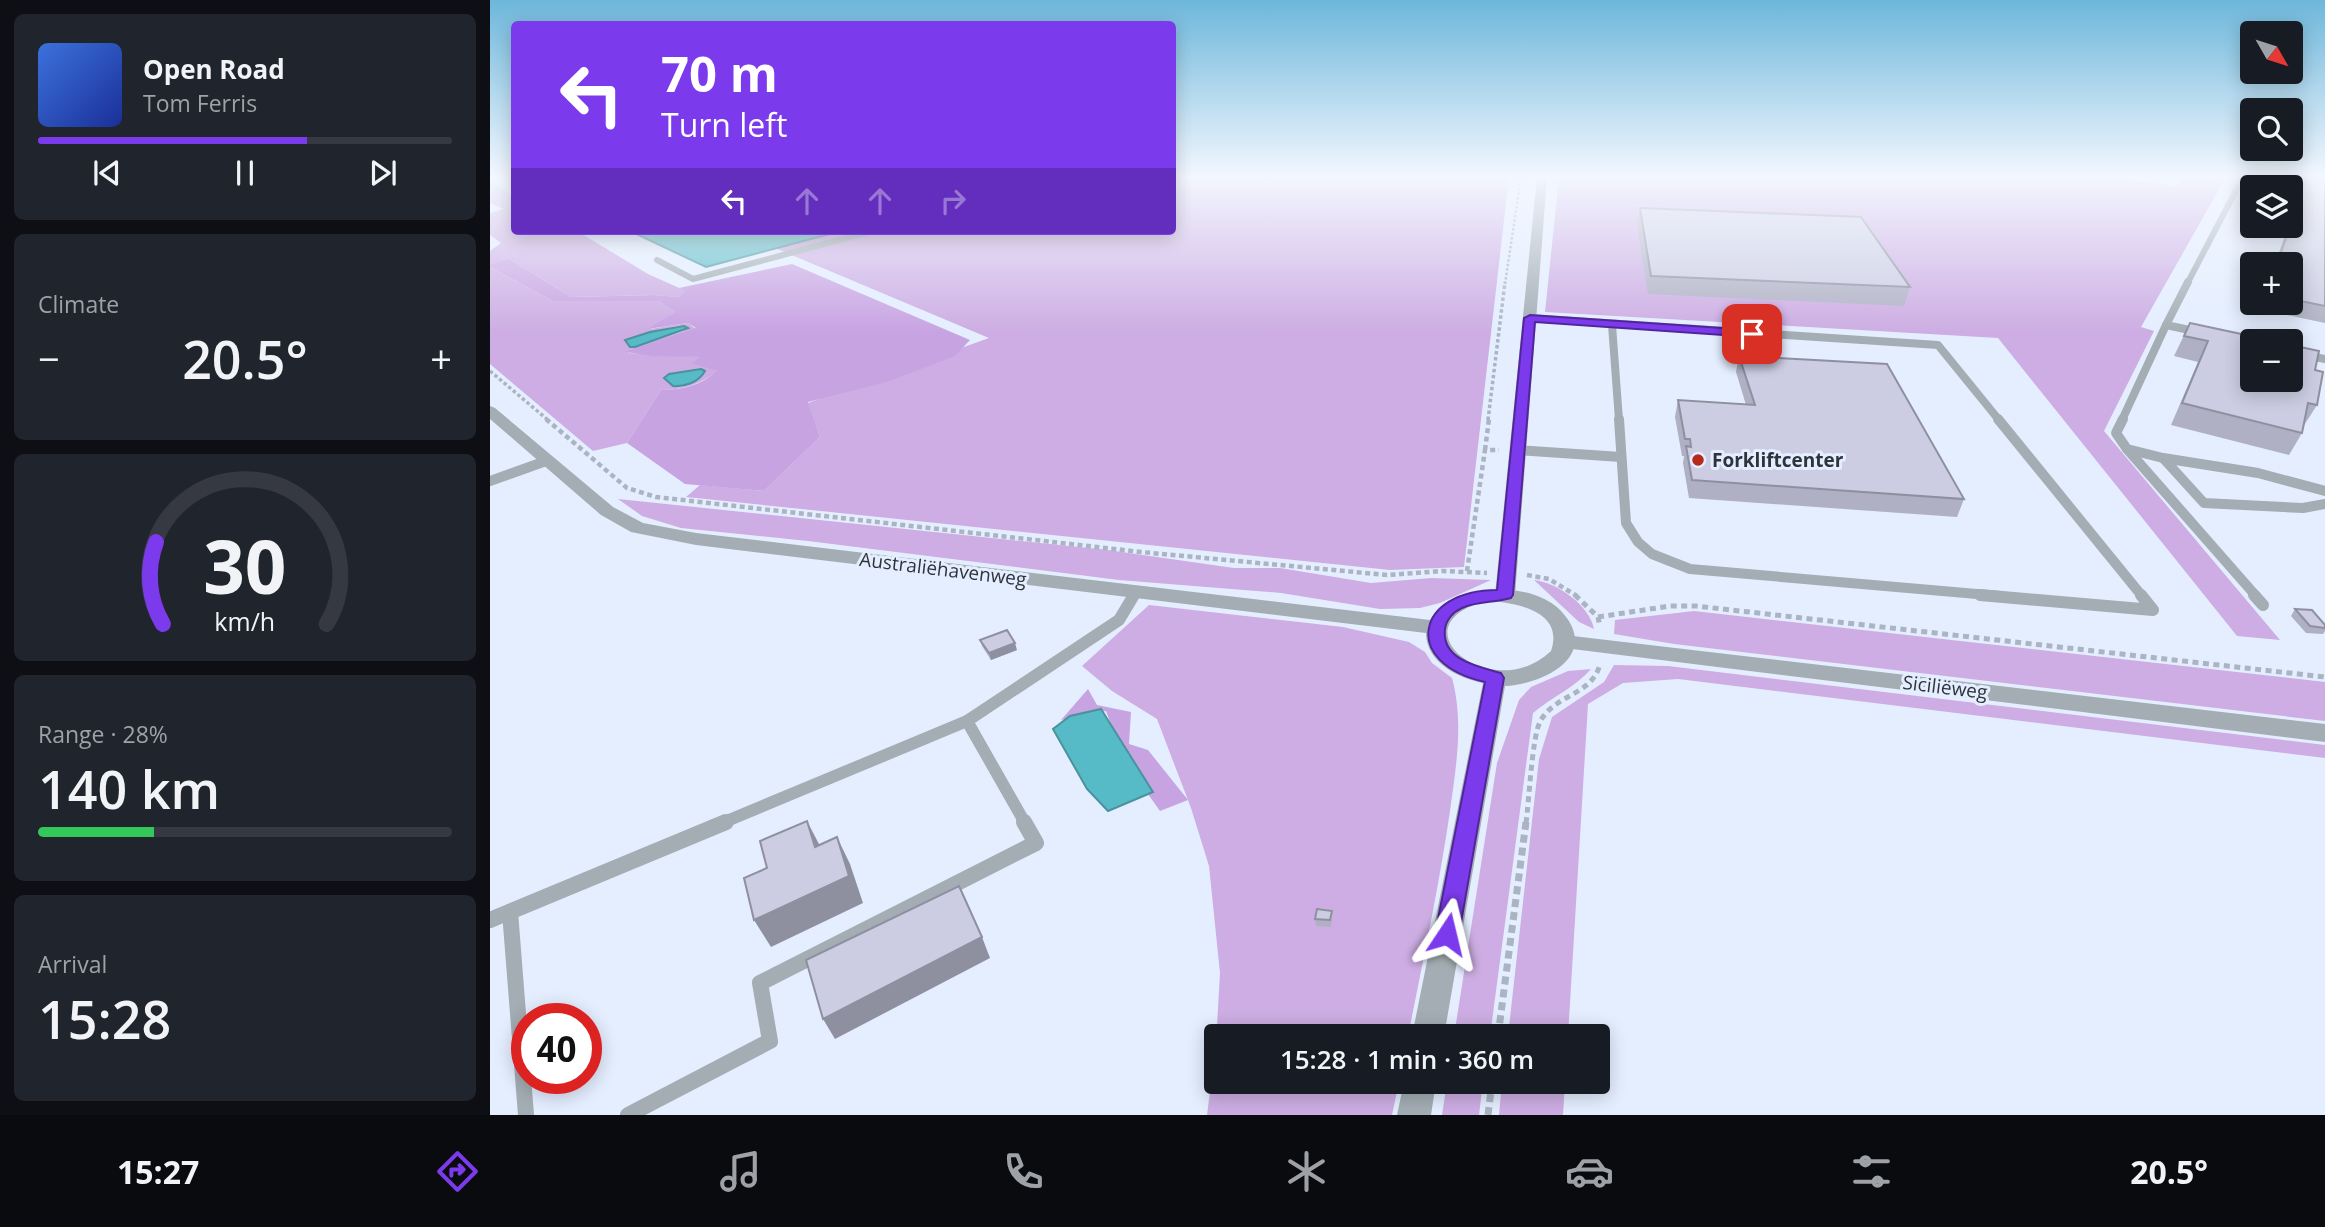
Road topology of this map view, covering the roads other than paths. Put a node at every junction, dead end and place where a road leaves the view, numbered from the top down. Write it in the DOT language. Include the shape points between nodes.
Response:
graph roads {
  1 [pos="1538,229"];
  2 [pos="2216,229"];
  3 [pos="858,235"];
  4 [pos="657,260"];
  5 [pos="1530,318"];
  6 [pos="1612,325"];
  7 [pos="2166,325"];
  8 [pos="2203,333"];
  9 [pos="2303,354"];
  10 [pos="2325,359"];
  11 [pos="490,411"];
  12 [pos="2127,449"];
  13 [pos="1518,450"];
  14 [pos="1621,457"];
  15 [pos="2163,458"];
  16 [pos="546,461"];
  17 [pos="490,481"];
  18 [pos="2325,491"];
  19 [pos="2325,504"];
  20 [pos="1136,592"];
  21 [pos="1505,595"];
  22 [pos="2263,605"];
  23 [pos="1436,627"];
  24 [pos="1564,642"];
  25 [pos="1495,678"];
  26 [pos="967,722"];
  27 [pos="2325,733"];
  28 [pos="510,912"];
  29 [pos="490,920"];
  30 [pos="1431,1024"];
  31 [pos="1418,1094"];
  32 [pos="526,1115"];
  33 [pos="628,1115"];
  34 [pos="1414,1115"];
  1 -- 5 [label="street"];
  2 -- 7 [label="lane"];
  3 -- 4 [label="lane" via="693,279"];
  5 -- 6 [label="lane"];
  5 -- 13 [label="street"];
  6 -- 14 [label="lane"];
  6 -- 14 [label="lane" via="1938,345 2152,610 1675,565 1650,555 1635,542 1626,523"];
  7 -- 8 [label="lane"];
  7 -- 12 [label="lane" via="2116,433"];
  9 -- 10 [label="lane"];
  11 -- 16 [label="street, Australiëhavenweg"];
  12 -- 15 [label="lane"];
  12 -- 22 [label="lane"];
  13 -- 14 [label="lane"];
  13 -- 21 [label="street"];
  15 -- 18 [label="lane" via="2258,473"];
  15 -- 19 [label="lane" via="2204,503 2303,508"];
  16 -- 17 [label="lane"];
  16 -- 20 [label="street, Australiëhavenweg" via="607,511 638,528 696,539"];
  20 -- 23 [label="street, Australiëhavenweg"];
  20 -- 26 [label="lane" via="1119,620"];
  21 -- 23 [label="street" via="1486,595 1453,606"];
  21 -- 24 [label="street" via="1533,602 1555,616"];
  23 -- 25 [label="street" via="1444,654 1456,665"];
  24 -- 25 [label="street" via="1550,665 1534,673"];
  24 -- 27 [label="street, Siciliëweg"];
  25 -- 30 [label="street"];
  26 -- 28 [label="lane"];
  26 -- 33 [label="lane" via="1037,843 761,983 770,1041"];
  28 -- 29 [label="lane"];
  28 -- 32 [label="lane"];
  31 -- 34 [label="street"];
}
